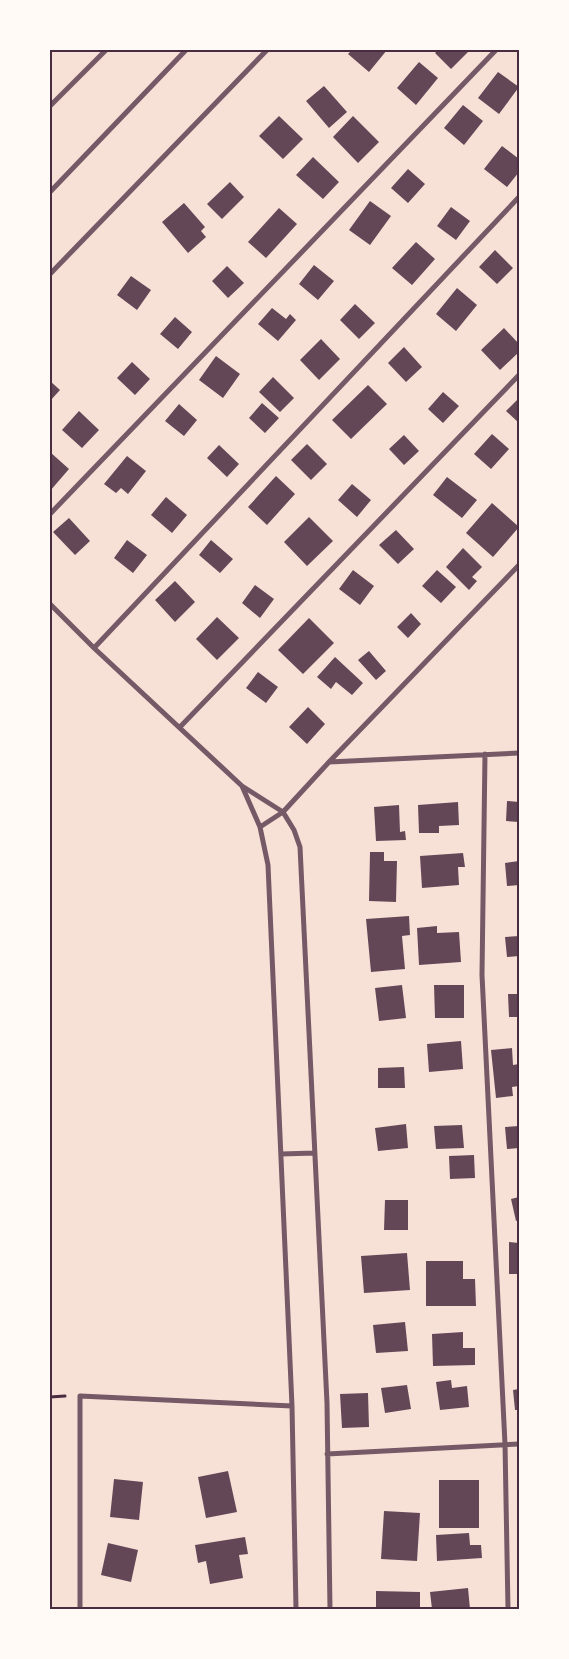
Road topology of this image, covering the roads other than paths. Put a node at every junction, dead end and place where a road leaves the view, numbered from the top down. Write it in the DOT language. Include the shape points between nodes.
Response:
graph roads {
  1 [pos="106,50"];
  2 [pos="186,50"];
  3 [pos="267,50"];
  4 [pos="496,50"];
  5 [pos="50,106"];
  6 [pos="50,192"];
  7 [pos="519,197"];
  8 [pos="50,274"];
  9 [pos="519,375"];
  10 [pos="50,514"];
  11 [pos="519,565"];
  12 [pos="50,604"];
  13 [pos="94,648"];
  14 [pos="180,727"];
  15 [pos="519,753"];
  16 [pos="485,754"];
  17 [pos="329,762"];
  18 [pos="242,786"];
  19 [pos="283,812"];
  20 [pos="260,827"];
  21 [pos="315,1153"];
  22 [pos="281,1154"];
  23 [pos="292,1406"];
  24 [pos="505,1444"];
  25 [pos="519,1444"];
  26 [pos="327,1454"];
  27 [pos="80,1609"];
  28 [pos="296,1609"];
  29 [pos="330,1609"];
  30 [pos="508,1609"];
  1 -- 5 [label="street"];
  2 -- 6 [label="street"];
  3 -- 8 [label="street"];
  4 -- 10 [label="street"];
  7 -- 13 [label="street"];
  9 -- 14 [label="street"];
  11 -- 17 [label="street"];
  12 -- 13 [label="street"];
  13 -- 14 [label="street"];
  14 -- 18 [label="street"];
  15 -- 16 [label="street"];
  16 -- 17 [label="street"];
  16 -- 24 [label="street" via="482,975"];
  17 -- 19 [label="street"];
  18 -- 19 [label="street"];
  18 -- 20 [label="street"];
  19 -- 20 [label="street"];
  19 -- 21 [label="street" via="300,846"];
  20 -- 22 [label="street" via="268,865"];
  21 -- 22 [label="street"];
  21 -- 26 [label="street"];
  22 -- 23 [label="street"];
  23 -- 27 [label="street" via="80,1396"];
  23 -- 28 [label="street"];
  24 -- 25 [label="street"];
  24 -- 26 [label="street"];
  24 -- 30 [label="street"];
  26 -- 29 [label="street"];
}
